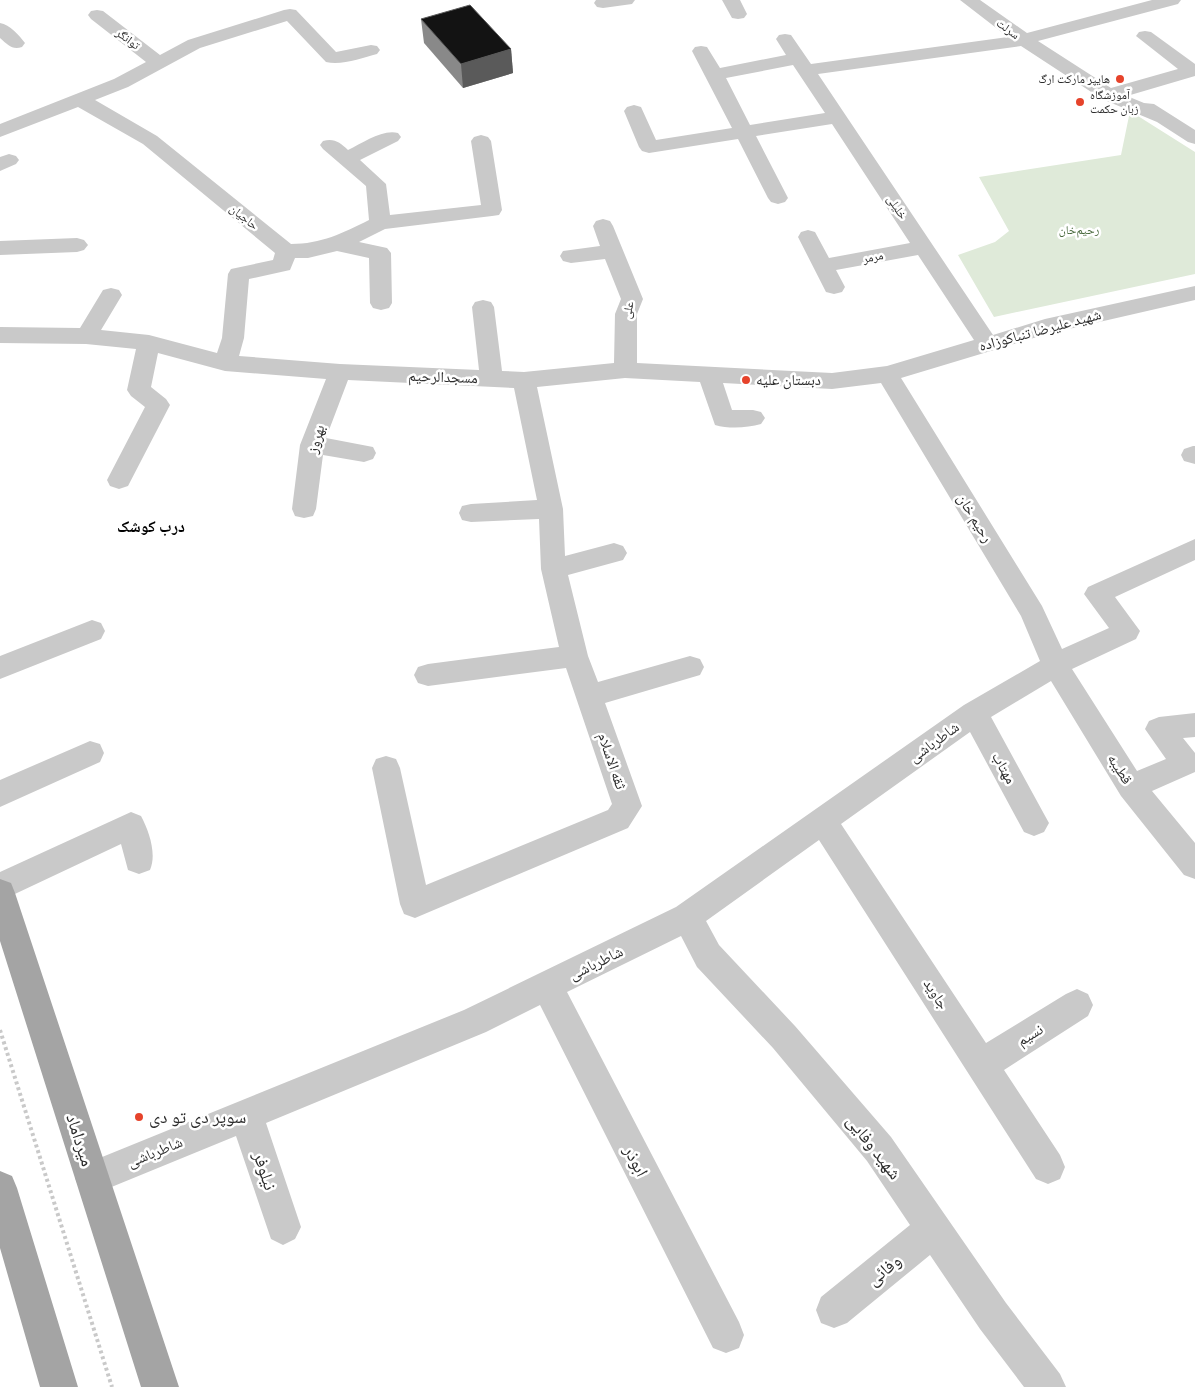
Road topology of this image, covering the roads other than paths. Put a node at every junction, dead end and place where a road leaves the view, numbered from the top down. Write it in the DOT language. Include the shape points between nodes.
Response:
graph roads {
  1 [pos="626,0"];
  2 [pos="969,0"];
  3 [pos="1172,0"];
  4 [pos="603,4"];
  5 [pos="97,15"];
  6 [pos="0,28"];
  7 [pos="1145,36"];
  8 [pos="785,39"];
  9 [pos="1023,40"];
  10 [pos="16,43"];
  11 [pos="371,50"];
  12 [pos="701,52"];
  13 [pos="159,63"];
  14 [pos="802,64"];
  15 [pos="1194,71"];
  16 [pos="715,75"];
  17 [pos="1114,93"];
  18 [pos="79,100"];
  19 [pos="634,111"];
  20 [pos="837,117"];
  21 [pos="0,131"];
  22 [pos="743,132"];
  23 [pos="391,137"];
  24 [pos="1195,138"];
  25 [pos="481,141"];
  26 [pos="330,146"];
  27 [pos="346,159"];
  28 [pos="778,198"];
  29 [pos="380,223"];
  30 [pos="603,226"];
  31 [pos="808,237"];
  32 [pos="337,244"];
  33 [pos="77,245"];
  34 [pos="924,247"];
  35 [pos="0,248"];
  36 [pos="613,251"];
  37 [pos="286,252"];
  38 [pos="571,256"];
  39 [pos="823,266"];
  40 [pos="834,286"];
  41 [pos="1195,293"];
  42 [pos="111,295"];
  43 [pos="380,303"];
  44 [pos="483,307"];
  45 [pos="0,334"];
  46 [pos="86,336"];
  47 [pos="149,343"];
  48 [pos="988,344"];
  49 [pos="225,363"];
  50 [pos="625,370"];
  51 [pos="340,372"];
  52 [pos="709,374"];
  53 [pos="888,374"];
  54 [pos="491,379"];
  55 [pos="524,380"];
  56 [pos="753,418"];
  57 [pos="312,445"];
  58 [pos="364,453"];
  59 [pos="119,480"];
  60 [pos="304,509"];
  61 [pos="551,509"];
  62 [pos="471,514"];
  63 [pos="1195,549"];
  64 [pos="614,553"];
  65 [pos="554,569"];
  66 [pos="92,631"];
  67 [pos="575,656"];
  68 [pos="1055,665"];
  69 [pos="690,667"];
  70 [pos="0,668"];
  71 [pos="428,675"];
  72 [pos="589,696"];
  73 [pos="974,713"];
  74 [pos="1195,724"];
  75 [pos="90,754"];
  76 [pos="386,768"];
  77 [pos="1131,788"];
  78 [pos="0,794"];
  79 [pos="823,821"];
  80 [pos="1034,823"];
  81 [pos="139,860"];
  82 [pos="1195,865"];
  83 [pos="0,887"];
  84 [pos="0,893"];
  85 [pos="688,917"];
  86 [pos="547,986"];
  87 [pos="1077,1005"];
  88 [pos="982,1065"];
  89 [pos="246,1114"];
  90 [pos="1048,1167"];
  91 [pos="92,1178"];
  92 [pos="2,1203"];
  93 [pos="283,1227"];
  94 [pos="934,1229"];
  95 [pos="834,1310"];
  96 [pos="726,1335"];
  97 [pos="59,1387"];
  98 [pos="160,1387"];
  99 [pos="1047,1387"];
  1 -- 4 [label="street"];
  2 -- 9 [label="street, سرلت"];
  3 -- 9 [label="street"];
  5 -- 13 [label="street, توانگر"];
  6 -- 10 [label="street"];
  7 -- 15 [label="street"];
  8 -- 14 [label="street, خلیلی"];
  9 -- 14 [label="street"];
  9 -- 17 [label="street, سرلت"];
  11 -- 13 [label="street" via="332,58 290,14 194,44"];
  12 -- 16 [label="street"];
  13 -- 18 [label="street"];
  14 -- 16 [label="street"];
  14 -- 20 [label="street, خلیلی"];
  15 -- 17 [label="street"];
  16 -- 22 [label="street"];
  17 -- 24 [label="street, سرلت"];
  18 -- 21 [label="street"];
  18 -- 37 [label="street, حاجیان" via="150,140"];
  19 -- 22 [label="street" via="649,147"];
  20 -- 22 [label="street"];
  20 -- 34 [label="street, خلیلی"];
  22 -- 28 [label="street"];
  23 -- 27 [label="street"];
  25 -- 29 [label="street" via="492,210"];
  26 -- 27 [label="street"];
  27 -- 29 [label="street" via="376,184"];
  29 -- 32 [label="street"];
  30 -- 36 [label="street, علی"];
  31 -- 39 [label="street"];
  32 -- 37 [label="street"];
  32 -- 43 [label="street" via="380,253"];
  33 -- 35 [label="street"];
  34 -- 39 [label="street, مرمر"];
  34 -- 48 [label="street, خلیلی"];
  36 -- 38 [label="street"];
  36 -- 50 [label="street, علی" via="632,299 626,314"];
  37 -- 49 [label="street" via="282,265 239,274 232,338"];
  39 -- 40 [label="street"];
  41 -- 48 [label="street, شهید علیرضا تنباکوزاده" via="1054,325"];
  42 -- 46 [label="street"];
  44 -- 54 [label="street"];
  45 -- 46 [label="street, مسجدالرحیم"];
  46 -- 47 [label="street, مسجدالرحیم"];
  47 -- 49 [label="street, مسجدالرحیم"];
  47 -- 59 [label="street" via="139,390 158,405"];
  48 -- 53 [label="street, شهید علیرضا تنباکوزاده"];
  49 -- 51 [label="street, مسجدالرحیم"];
  50 -- 52 [label="street, مسجدالرحیم"];
  50 -- 55 [label="street, مسجدالرحیم"];
  51 -- 54 [label="street, مسجدالرحیم"];
  51 -- 57 [label="street, بهروز"];
  52 -- 53 [label="street, مسجدالرحیم" via="832,381"];
  52 -- 56 [label="street" via="723,418"];
  53 -- 68 [label="street, رحیم خان" via="1032,613"];
  54 -- 55 [label="street, مسجدالرحیم"];
  55 -- 61 [label="street, ثقه الاسلام"];
  57 -- 58 [label="street"];
  57 -- 60 [label="street, بهروز"];
  61 -- 62 [label="street"];
  61 -- 65 [label="street, ثقه الاسلام"];
  63 -- 68 [label="street, شاطرباشی" via="1097,594 1126,631"];
  64 -- 65 [label="street"];
  65 -- 67 [label="street, ثقه الاسلام"];
  66 -- 70 [label="street"];
  67 -- 71 [label="street"];
  67 -- 72 [label="street, ثقه الاسلام"];
  68 -- 73 [label="street, شاطرباشی"];
  68 -- 77 [label="street, قطیبه"];
  69 -- 72 [label="street"];
  72 -- 76 [label="street, ثقه الاسلام" via="627,806 618,819 415,904"];
  73 -- 79 [label="street, شاطرباشی"];
  73 -- 80 [label="street, مهتاب"];
  74 -- 77 [label="street" via="1159,729 1186,763"];
  75 -- 78 [label="street"];
  77 -- 82 [label="street, قطیبه"];
  79 -- 85 [label="street, شاطرباشی"];
  79 -- 88 [label="street, جاوید"];
  81 -- 83 [label="street" via="131,825"];
  84 -- 91 [label="main road, میرداماد"];
  85 -- 86 [label="street, شاطرباشی"];
  85 -- 94 [label="street, شهید وفایی" via="708,956 784,1037 879,1149"];
  86 -- 89 [label="street, شاطرباشی" via="475,1021"];
  86 -- 96 [label="street, ابوذر"];
  87 -- 88 [label="street, نسیم"];
  88 -- 90 [label="street, جاوید"];
  89 -- 91 [label="street, شاطرباشی"];
  89 -- 93 [label="street, نیلوفر"];
  91 -- 98 [label="main road, میرداماد"];
  92 -- 97 [label="main road"];
  94 -- 95 [label="street, وفائی"];
  94 -- 99 [label="street, شهید وفایی" via="993,1316"];
}
